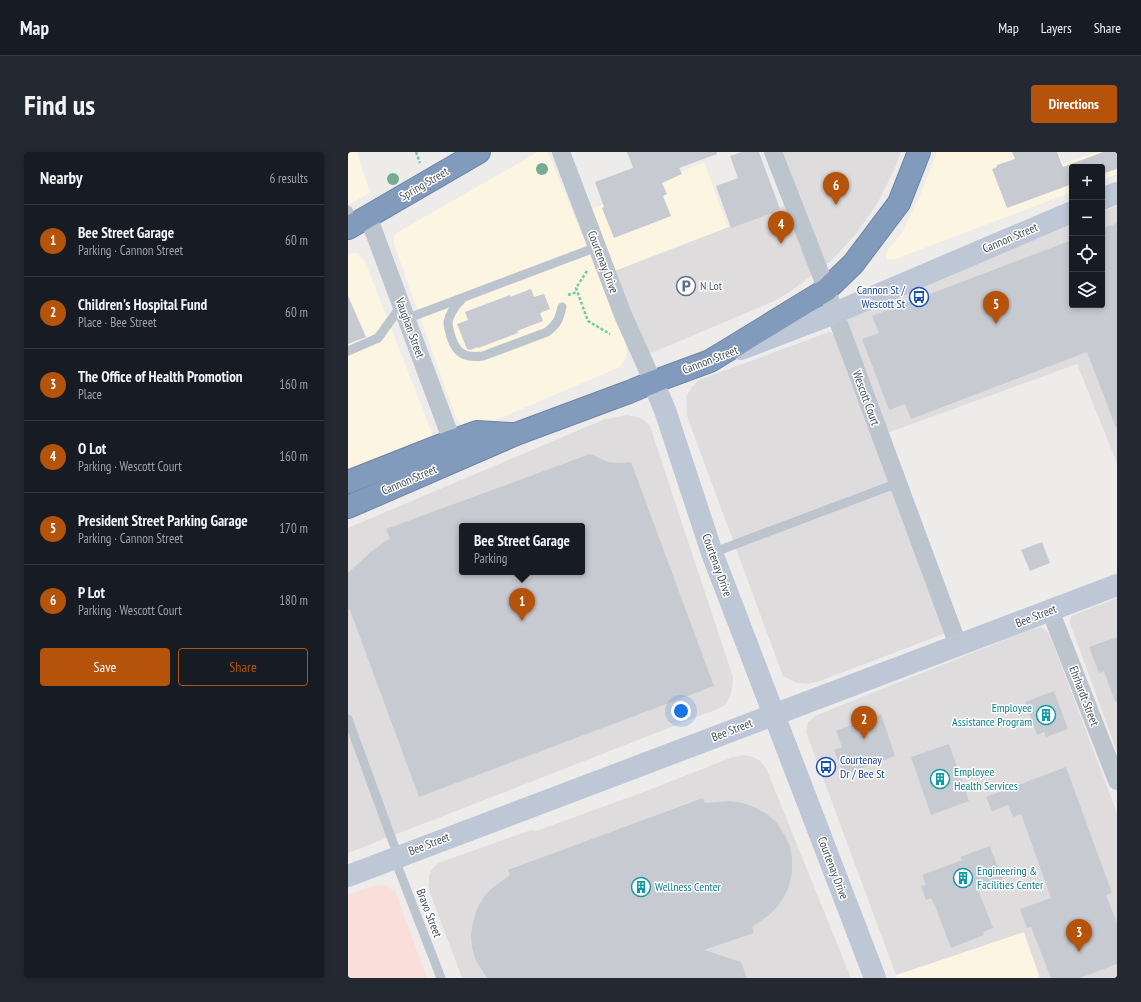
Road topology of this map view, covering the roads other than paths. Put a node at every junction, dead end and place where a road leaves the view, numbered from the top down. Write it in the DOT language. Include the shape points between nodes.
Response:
graph roads {
  1 [pos="479,152"];
  2 [pos="561,152"];
  3 [pos="773,152"];
  4 [pos="919,152"];
  5 [pos="1117,193"];
  6 [pos="1105,199"];
  7 [pos="1069,213"];
  8 [pos="354,219"];
  9 [pos="597,247"];
  10 [pos="826,290"];
  11 [pos="462,299"];
  12 [pos="562,307"];
  13 [pos="404,312"];
  14 [pos="835,313"];
  15 [pos="348,351"];
  16 [pos="710,361"];
  17 [pos="653,382"];
  18 [pos="516,434"];
  19 [pos="452,440"];
  20 [pos="348,482"];
  21 [pos="898,483"];
  22 [pos="348,507"];
  23 [pos="712,553"];
  24 [pos="1117,585"];
  25 [pos="1050,610"];
  26 [pos="958,645"];
  27 [pos="773,715"];
  28 [pos="348,719"];
  29 [pos="1117,781"];
  30 [pos="396,857"];
  31 [pos="348,876"];
  32 [pos="441,978"];
  33 [pos="875,978"];
  1 -- 8 [label="highway, Spring Street"];
  2 -- 9 [label="street, Courtenay Drive"];
  3 -- 10 [label="street, Wescott Court"];
  4 -- 10 [label="highway" via="899,203 853,264"];
  5 -- 6 [label="street"];
  7 -- 14 [label="street, Cannon Street"];
  8 -- 13 [label="street, Vaughan Street"];
  9 -- 11 [label="lane"];
  9 -- 17 [label="street, Courtenay Drive" via="623,315"];
  10 -- 14 [label="street, Wescott Court"];
  10 -- 16 [label="highway"];
  11 -- 12 [label="lane" via="453,309 448,323 450,334 458,351 473,357 483,356 547,332 556,325"];
  11 -- 13 [label="lane"];
  13 -- 15 [label="lane" via="378,338"];
  13 -- 19 [label="street, Vaughan Street"];
  14 -- 16 [label="street, Cannon Street"];
  14 -- 21 [label="street, Wescott Court"];
  16 -- 17 [label="highway, Cannon Street"];
  17 -- 18 [label="highway, Cannon Street"];
  17 -- 23 [label="street, Courtenay Drive" via="665,410"];
  18 -- 19 [label="highway" via="477,432"];
  18 -- 22 [label="highway, Cannon Street"];
  19 -- 20 [label="highway"];
  21 -- 23 [label="lane"];
  21 -- 26 [label="street, Wescott Court"];
  23 -- 27 [label="street, Courtenay Drive"];
  24 -- 25 [label="street, Bee Street"];
  25 -- 26 [label="street, Bee Street"];
  25 -- 29 [label="street, Ehrhardt Street"];
  26 -- 27 [label="street, Bee Street"];
  27 -- 30 [label="street, Bee Street"];
  27 -- 33 [label="street, Courtenay Drive"];
  28 -- 30 [label="lane, Bravo Street"];
  30 -- 31 [label="street, Bee Street"];
  30 -- 32 [label="lane, Bravo Street"];
}
